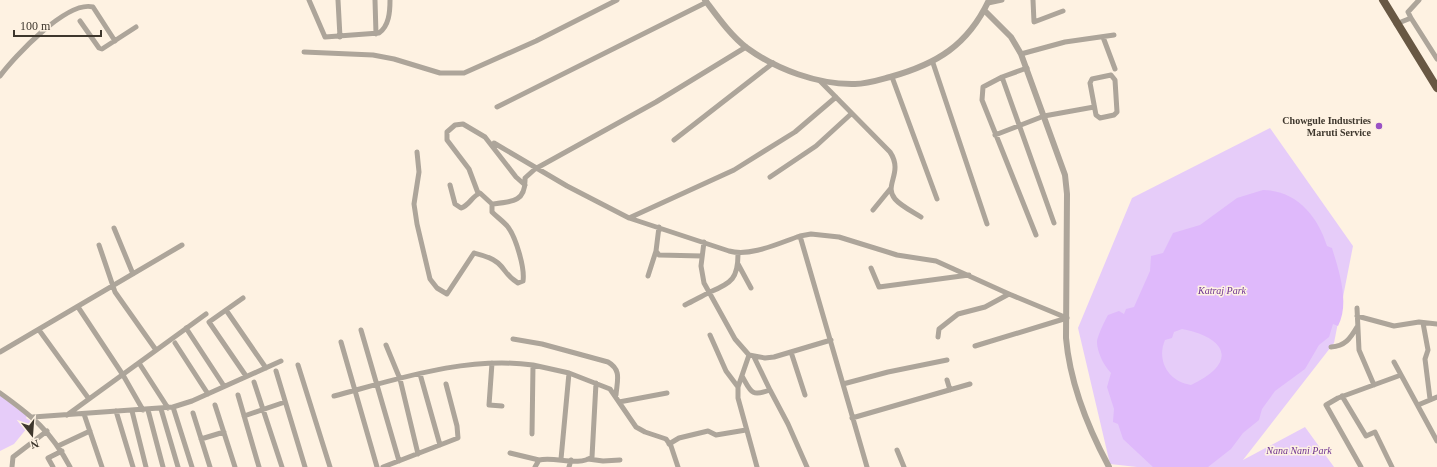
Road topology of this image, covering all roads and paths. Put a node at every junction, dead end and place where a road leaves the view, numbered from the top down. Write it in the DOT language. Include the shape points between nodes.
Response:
graph roads {
  1 [pos="309,0"];
  2 [pos="338,0"];
  3 [pos="375,0"];
  4 [pos="390,0"];
  5 [pos="617,0"];
  6 [pos="1002,0"];
  7 [pos="1033,0"];
  8 [pos="1383,0"];
  9 [pos="1419,0"];
  10 [pos="706,1"];
  11 [pos="988,2"];
  12 [pos="984,10"];
  13 [pos="1063,10"];
  14 [pos="1411,18"];
  15 [pos="80,21"];
  16 [pos="1396,24"];
  17 [pos="136,27"];
  18 [pos="376,34"];
  19 [pos="1114,36"];
  20 [pos="340,37"];
  21 [pos="1102,37"];
  22 [pos="115,41"];
  23 [pos="746,47"];
  24 [pos="304,52"];
  25 [pos="1021,54"];
  26 [pos="1437,59"];
  27 [pos="933,62"];
  28 [pos="774,64"];
  29 [pos="1027,68"];
  30 [pos="1114,69"];
  31 [pos="0,76"];
  32 [pos="892,77"];
  33 [pos="1002,77"];
  34 [pos="820,81"];
  35 [pos="1437,88"];
  36 [pos="836,97"];
  37 [pos="1094,106"];
  38 [pos="497,107"];
  39 [pos="851,114"];
  40 [pos="1044,116"];
  41 [pos="1019,126"];
  42 [pos="995,135"];
  43 [pos="674,140"];
  44 [pos="494,143"];
  45 [pos="417,152"];
  46 [pos="535,169"];
  47 [pos="770,177"];
  48 [pos="450,185"];
  49 [pos="525,185"];
  50 [pos="891,188"];
  51 [pos="478,193"];
  52 [pos="937,199"];
  53 [pos="492,204"];
  54 [pos="873,210"];
  55 [pos="921,217"];
  56 [pos="629,218"];
  57 [pos="1054,223"];
  58 [pos="987,224"];
  59 [pos="659,227"];
  60 [pos="114,228"];
  61 [pos="1036,235"];
  62 [pos="800,236"];
  63 [pos="704,242"];
  64 [pos="99,245"];
  65 [pos="182,245"];
  66 [pos="656,252"];
  67 [pos="738,254"];
  68 [pos="702,256"];
  69 [pos="738,263"];
  70 [pos="871,268"];
  71 [pos="133,274"];
  72 [pos="970,275"];
  73 [pos="648,276"];
  74 [pos="114,285"];
  75 [pos="751,288"];
  76 [pos="708,293"];
  77 [pos="1009,294"];
  78 [pos="243,298"];
  79 [pos="685,305"];
  80 [pos="78,307"];
  81 [pos="1357,308"];
  82 [pos="226,310"];
  83 [pos="206,314"];
  84 [pos="1357,316"];
  85 [pos="1067,318"];
  86 [pos="1423,323"];
  87 [pos="1437,324"];
  88 [pos="1358,326"];
  89 [pos="186,328"];
  90 [pos="39,330"];
  91 [pos="361,330"];
  92 [pos="710,335"];
  93 [pos="938,337"];
  94 [pos="513,339"];
  95 [pos="831,340"];
  96 [pos="341,342"];
  97 [pos="175,343"];
  98 [pos="386,345"];
  99 [pos="975,346"];
  100 [pos="1330,347"];
  101 [pos="156,350"];
  102 [pos="0,352"];
  103 [pos="791,352"];
  104 [pos="752,356"];
  105 [pos="947,360"];
  106 [pos="281,361"];
  107 [pos="1394,362"];
  108 [pos="139,363"];
  109 [pos="492,363"];
  110 [pos="298,365"];
  111 [pos="533,365"];
  112 [pos="266,368"];
  113 [pos="276,371"];
  114 [pos="568,373"];
  115 [pos="420,374"];
  116 [pos="123,375"];
  117 [pos="1401,375"];
  118 [pos="246,376"];
  119 [pos="742,376"];
  120 [pos="400,379"];
  121 [pos="947,380"];
  122 [pos="254,382"];
  123 [pos="596,383"];
  124 [pos="446,384"];
  125 [pos="843,384"];
  126 [pos="970,384"];
  127 [pos="377,385"];
  128 [pos="1374,385"];
  129 [pos="224,386"];
  130 [pos="738,388"];
  131 [pos="770,390"];
  132 [pos="950,390"];
  133 [pos="354,391"];
  134 [pos="0,393"];
  135 [pos="666,393"];
  136 [pos="208,394"];
  137 [pos="238,395"];
  138 [pos="804,395"];
  139 [pos="334,396"];
  140 [pos="616,396"];
  141 [pos="1342,396"];
  142 [pos="1437,397"];
  143 [pos="89,399"];
  144 [pos="1430,399"];
  145 [pos="285,402"];
  146 [pos="620,402"];
  147 [pos="1418,405"];
  148 [pos="215,406"];
  149 [pos="502,406"];
  150 [pos="170,408"];
  151 [pos="161,409"];
  152 [pos="264,409"];
  153 [pos="132,410"];
  154 [pos="146,410"];
  155 [pos="116,411"];
  156 [pos="193,413"];
  157 [pos="84,414"];
  158 [pos="67,415"];
  159 [pos="244,416"];
  160 [pos="33,417"];
  161 [pos="852,418"];
  162 [pos="746,430"];
  163 [pos="47,431"];
  164 [pos="90,431"];
  165 [pos="224,432"];
  166 [pos="532,434"];
  167 [pos="201,439"];
  168 [pos="1437,441"];
  169 [pos="669,444"];
  170 [pos="440,445"];
  171 [pos="58,446"];
  172 [pos="897,450"];
  173 [pos="62,451"];
  174 [pos="510,453"];
  175 [pos="418,454"];
  176 [pos="561,459"];
  177 [pos="588,459"];
  178 [pos="539,460"];
  179 [pos="571,460"];
  180 [pos="620,460"];
  181 [pos="399,461"];
  182 [pos="602,464"];
  183 [pos="12,467"];
  184 [pos="53,467"];
  185 [pos="70,467"];
  186 [pos="102,467"];
  187 [pos="133,467"];
  188 [pos="146,467"];
  189 [pos="163,467"];
  190 [pos="178,467"];
  191 [pos="192,467"];
  192 [pos="210,467"];
  193 [pos="235,467"];
  194 [pos="259,467"];
  195 [pos="282,467"];
  196 [pos="305,467"];
  197 [pos="330,467"];
  198 [pos="377,467"];
  199 [pos="383,467"];
  200 [pos="534,467"];
  201 [pos="569,467"];
  202 [pos="678,467"];
  203 [pos="757,467"];
  204 [pos="807,467"];
  205 [pos="867,467"];
  206 [pos="904,467"];
  207 [pos="1109,467"];
  208 [pos="1361,467"];
  209 [pos="1392,467"];
  1 -- 20 [label="street" via="325,37"];
  2 -- 20 [label="street"];
  3 -- 18 [label="street"];
  4 -- 18 [label="street" via="388,20 382,31"];
  5 -- 24 [label="street" via="464,74 440,73 373,55"];
  6 -- 11 [label="street"];
  7 -- 13 [label="street" via="1034,22"];
  8 -- 16 [label="highway"];
  9 -- 14 [label="street" via="1408,12"];
  10 -- 23 [label="street"];
  10 -- 38 [label="street"];
  11 -- 12 [label="street"];
  12 -- 25 [label="street" via="1011,37"];
  12 -- 27 [label="street" via="963,39"];
  14 -- 16 [label="street"];
  14 -- 26 [label="street"];
  15 -- 22 [label="street" via="100,49"];
  16 -- 35 [label="highway"];
  17 -- 22 [label="street"];
  18 -- 20 [label="street"];
  19 -- 21 [label="street"];
  21 -- 25 [label="street" via="1065,42"];
  21 -- 30 [label="street"];
  22 -- 31 [label="street" via="93,7 81,5 62,13 45,26"];
  23 -- 28 [label="street"];
  23 -- 46 [label="street" via="656,102"];
  25 -- 29 [label="street"];
  27 -- 32 [label="street"];
  27 -- 58 [label="street"];
  28 -- 34 [label="street"];
  28 -- 43 [label="street"];
  29 -- 33 [label="street"];
  29 -- 40 [label="street"];
  32 -- 34 [label="street" via="856,84"];
  32 -- 52 [label="street"];
  33 -- 41 [label="street"];
  33 -- 42 [label="street" via="984,87 982,93 984,108"];
  34 -- 36 [label="street"];
  36 -- 39 [label="street"];
  36 -- 56 [label="street" via="795,132 741,166"];
  37 -- 37 [label="street" via="1091,80 1112,76 1115,80 1116,114 1098,118"];
  37 -- 40 [label="street"];
  39 -- 47 [label="street" via="816,146"];
  39 -- 50 [label="street" via="894,158 896,172"];
  40 -- 41 [label="street"];
  40 -- 85 [label="street" via="1065,175"];
  41 -- 42 [label="street"];
  41 -- 57 [label="street"];
  42 -- 61 [label="street"];
  44 -- 46 [label="street"];
  45 -- 53 [label="street" via="419,172 414,204 417,224 430,279 442,292 447,294 474,253 498,263 509,278 518,283 523,281 524,275 508,228 492,212"];
  46 -- 49 [label="street" via="525,178"];
  46 -- 56 [label="street"];
  48 -- 51 [label="street" via="455,204 460,208"];
  49 -- 51 [label="street" via="485,137 463,124 455,125 448,132 447,140 468,169"];
  49 -- 53 [label="street" via="519,199"];
  50 -- 54 [label="street"];
  50 -- 55 [label="street" via="896,200"];
  51 -- 53 [label="street"];
  56 -- 59 [label="street"];
  59 -- 63 [label="street"];
  59 -- 66 [label="street"];
  60 -- 71 [label="street"];
  62 -- 67 [label="street"];
  62 -- 72 [label="street" via="811,234 839,237 897,255 936,261"];
  62 -- 95 [label="street"];
  63 -- 67 [label="street"];
  63 -- 68 [label="street"];
  64 -- 74 [label="street"];
  65 -- 71 [label="street"];
  66 -- 68 [label="street" via="664,257"];
  66 -- 73 [label="street"];
  67 -- 69 [label="street"];
  68 -- 76 [label="street" via="702,274"];
  69 -- 75 [label="street"];
  69 -- 76 [label="street" via="733,279 725,286"];
  70 -- 72 [label="street" via="879,287"];
  71 -- 74 [label="street"];
  72 -- 77 [label="street"];
  74 -- 80 [label="street"];
  74 -- 101 [label="street" via="115,292"];
  76 -- 79 [label="street"];
  76 -- 104 [label="street" via="735,339"];
  77 -- 85 [label="street"];
  77 -- 93 [label="street" via="985,307 958,314 939,329"];
  78 -- 82 [label="street"];
  80 -- 90 [label="street"];
  80 -- 116 [label="street"];
  81 -- 84 [label="street"];
  82 -- 112 [label="street"];
  82 -- 118 [label="street" via="208,322"];
  83 -- 89 [label="street"];
  84 -- 86 [label="street" via="1394,326"];
  84 -- 88 [label="street"];
  85 -- 99 [label="street"];
  85 -- 207 [label="street" via="1066,338 1071,373 1092,433"];
  86 -- 87 [label="street"];
  86 -- 144 [label="street" via="1428,350 1425,359"];
  88 -- 100 [label="street" via="1342,346"];
  88 -- 128 [label="street" via="1359,350"];
  89 -- 101 [label="street"];
  89 -- 129 [label="street"];
  90 -- 102 [label="street"];
  90 -- 143 [label="street"];
  91 -- 127 [label="street"];
  92 -- 130 [label="street" via="726,371"];
  94 -- 140 [label="street" via="608,362 615,366 617,371"];
  95 -- 103 [label="street"];
  95 -- 125 [label="street"];
  96 -- 133 [label="street"];
  97 -- 136 [label="street"];
  98 -- 120 [label="street"];
  101 -- 108 [label="street"];
  103 -- 104 [label="street" via="765,358"];
  103 -- 138 [label="street"];
  104 -- 119 [label="street"];
  104 -- 131 [label="street"];
  105 -- 125 [label="street"];
  106 -- 112 [label="street"];
  107 -- 117 [label="street"];
  108 -- 116 [label="street"];
  108 -- 150 [label="street"];
  109 -- 111 [label="street" via="515,362"];
  109 -- 115 [label="street" via="470,364"];
  109 -- 149 [label="street" via="489,405"];
  110 -- 197 [label="street"];
  111 -- 114 [label="street"];
  111 -- 166 [label="street"];
  112 -- 118 [label="street"];
  113 -- 145 [label="street"];
  114 -- 123 [label="street"];
  114 -- 176 [label="street"];
  115 -- 120 [label="street"];
  115 -- 170 [label="street"];
  116 -- 143 [label="street"];
  116 -- 154 [label="street"];
  117 -- 128 [label="street"];
  117 -- 147 [label="street"];
  118 -- 129 [label="street"];
  119 -- 130 [label="street"];
  119 -- 131 [label="street" via="753,393 757,395"];
  120 -- 127 [label="street"];
  120 -- 175 [label="street"];
  121 -- 132 [label="street"];
  122 -- 152 [label="street"];
  123 -- 140 [label="street" via="610,389"];
  123 -- 177 [label="street" via="592,457"];
  124 -- 170 [label="street" via="459,434 458,438"];
  125 -- 161 [label="street"];
  126 -- 132 [label="street"];
  127 -- 133 [label="street"];
  127 -- 181 [label="street"];
  128 -- 141 [label="street"];
  129 -- 136 [label="street"];
  130 -- 162 [label="street"];
  131 -- 204 [label="street"];
  132 -- 161 [label="street"];
  133 -- 139 [label="street"];
  133 -- 198 [label="street"];
  134 -- 160 [label="street"];
  135 -- 146 [label="street"];
  136 -- 150 [label="street"];
  137 -- 159 [label="street"];
  140 -- 146 [label="street"];
  141 -- 208 [label="street" via="1326,405"];
  141 -- 209 [label="street" via="1366,436 1375,432"];
  142 -- 144 [label="street"];
  143 -- 158 [label="street"];
  144 -- 147 [label="street"];
  145 -- 152 [label="street"];
  145 -- 196 [label="street"];
  146 -- 169 [label="street" via="636,427 666,439"];
  147 -- 168 [label="street"];
  148 -- 165 [label="street"];
  150 -- 151 [label="street"];
  150 -- 191 [label="street"];
  151 -- 154 [label="street"];
  151 -- 190 [label="street"];
  152 -- 159 [label="street"];
  152 -- 195 [label="street"];
  153 -- 154 [label="street"];
  153 -- 155 [label="street"];
  153 -- 188 [label="street"];
  154 -- 189 [label="street"];
  155 -- 157 [label="street"];
  155 -- 187 [label="street"];
  156 -- 167 [label="street"];
  157 -- 158 [label="street"];
  157 -- 164 [label="street"];
  158 -- 160 [label="street"];
  159 -- 194 [label="street"];
  160 -- 163 [label="street"];
  161 -- 205 [label="street"];
  162 -- 169 [label="street" via="716,435 708,431 679,438"];
  162 -- 203 [label="street"];
  163 -- 171 [label="street"];
  163 -- 183 [label="street" via="13,457"];
  164 -- 171 [label="street"];
  164 -- 186 [label="street"];
  165 -- 167 [label="street"];
  165 -- 193 [label="street"];
  167 -- 192 [label="street"];
  169 -- 202 [label="street"];
  170 -- 175 [label="street"];
  171 -- 173 [label="street"];
  172 -- 206 [label="street"];
  173 -- 184 [label="street" via="48,458"];
  173 -- 185 [label="street"];
  174 -- 178 [label="street"];
  175 -- 181 [label="street"];
  176 -- 178 [label="street"];
  176 -- 179 [label="street"];
  177 -- 179 [label="street"];
  177 -- 182 [label="street"];
  178 -- 200 [label="street"];
  179 -- 201 [label="street"];
  180 -- 182 [label="street"];
  181 -- 199 [label="street"];
}
